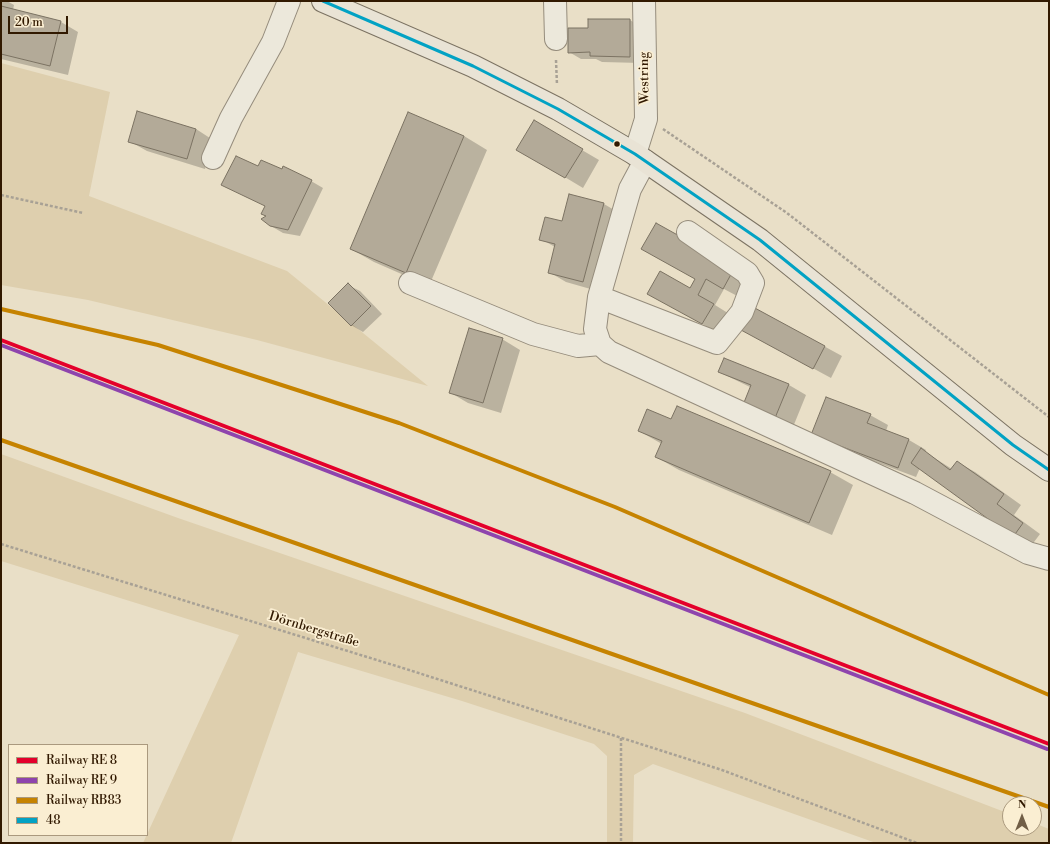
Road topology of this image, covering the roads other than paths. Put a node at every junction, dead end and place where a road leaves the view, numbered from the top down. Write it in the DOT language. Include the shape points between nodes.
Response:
graph roads {
  1 [pos="290,1"];
  2 [pos="323,1"];
  3 [pos="554,1"];
  4 [pos="644,1"];
  5 [pos="556,39"];
  6 [pos="640,157"];
  7 [pos="213,158"];
  8 [pos="688,232"];
  9 [pos="410,284"];
  10 [pos="599,297"];
  11 [pos="600,344"];
  12 [pos="1049,470"];
  13 [pos="1049,560"];
  1 -- 7 [label="street" via="273,42 230,118"];
  2 -- 6 [label="main road" via="473,66 558,109"];
  3 -- 5 [label="street"];
  4 -- 6 [label="street, Westring" via="646,119"];
  6 -- 10 [label="street, Westring"];
  6 -- 12 [label="main road" via="760,240 1013,446"];
  8 -- 10 [label="street" via="747,273 753,283 742,312 717,343"];
  9 -- 11 [label="street" via="533,334 578,346"];
  10 -- 11 [label="street, Westring" via="595,329"];
  11 -- 13 [label="street" via="609,352 915,493 1028,553"];
}
